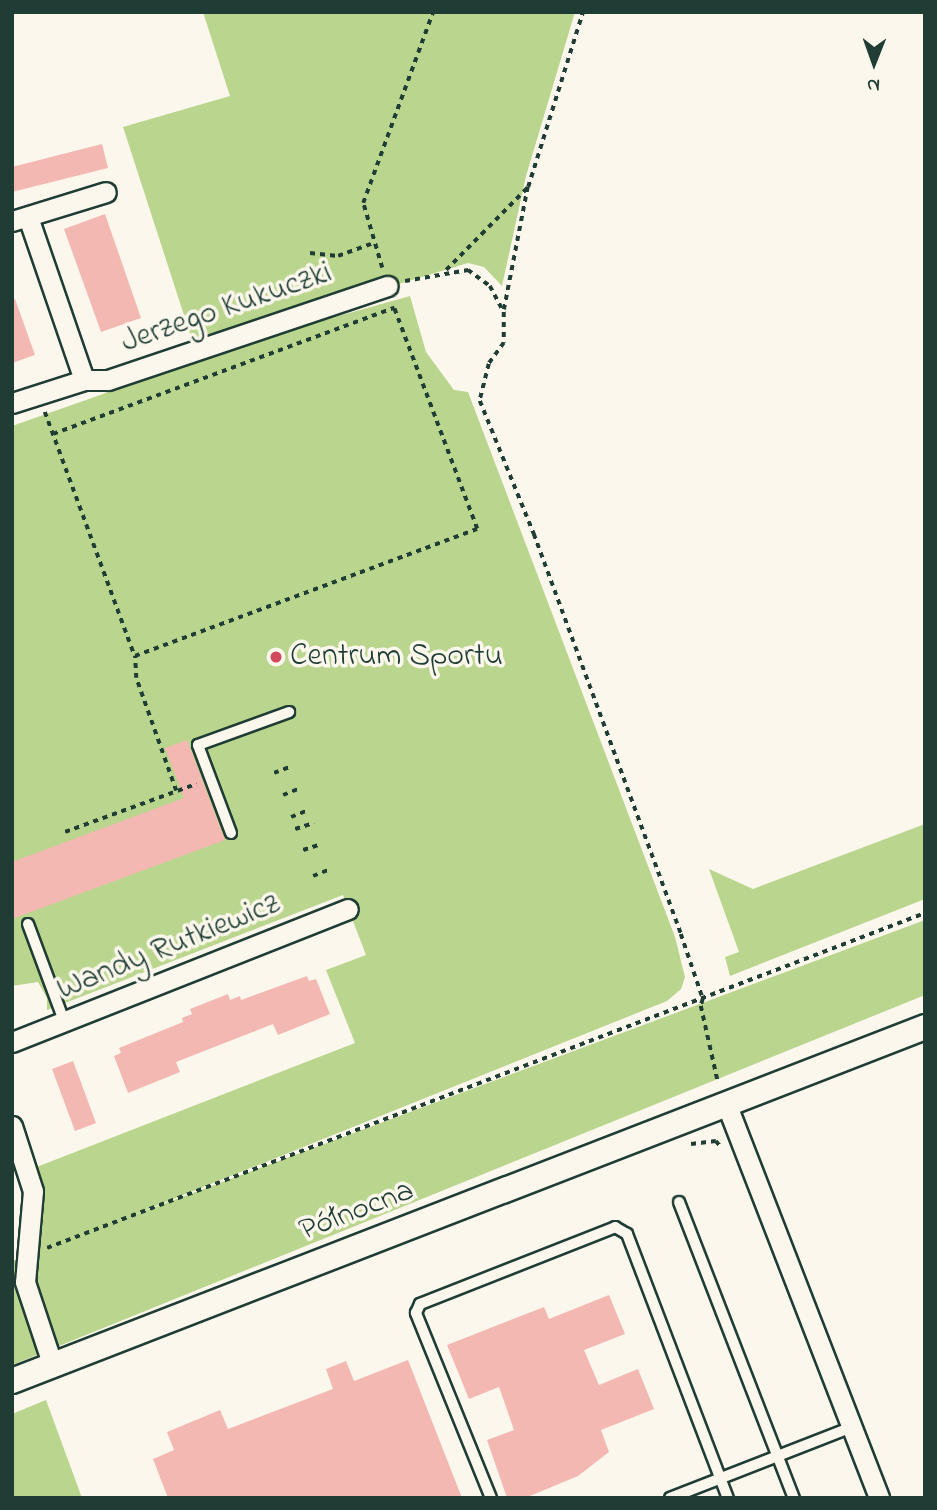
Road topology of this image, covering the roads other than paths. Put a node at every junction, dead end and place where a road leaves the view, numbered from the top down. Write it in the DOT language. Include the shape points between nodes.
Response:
graph roads {
  1 [pos="106,192"];
  2 [pos="20,219"];
  3 [pos="388,286"];
  4 [pos="85,380"];
  5 [pos="12,403"];
  6 [pos="289,712"];
  7 [pos="231,833"];
  8 [pos="348,909"];
  9 [pos="28,924"];
  10 [pos="64,1021"];
  11 [pos="925,1027"];
  12 [pos="12,1042"];
  13 [pos="726,1103"];
  14 [pos="12,1126"];
  15 [pos="679,1202"];
  16 [pos="53,1366"];
  17 [pos="12,1381"];
  18 [pos="852,1427"];
  19 [pos="777,1456"];
  20 [pos="720,1478"];
  21 [pos="491,1498"];
  22 [pos="670,1498"];
  23 [pos="728,1498"];
  24 [pos="794,1498"];
  25 [pos="879,1498"];
  1 -- 2 [label="street"];
  2 -- 4 [label="street"];
  3 -- 4 [label="street, Jerzego Kukuczki" via="108,380"];
  4 -- 5 [label="street, Jerzego Kukuczki"];
  6 -- 7 [label="lane" via="198,745"];
  8 -- 10 [label="street, Wandy Rutkiewicz"];
  9 -- 10 [label="lane"];
  10 -- 12 [label="street, Wandy Rutkiewicz"];
  11 -- 13 [label="street, Północna"];
  13 -- 16 [label="street, Północna"];
  13 -- 18 [label="street"];
  14 -- 16 [label="street" via="33,1191 25,1272 28,1297"];
  15 -- 19 [label="lane"];
  16 -- 17 [label="street, Północna"];
  18 -- 19 [label="lane"];
  18 -- 25 [label="street"];
  19 -- 20 [label="lane"];
  19 -- 24 [label="lane"];
  20 -- 21 [label="lane" via="627,1234 615,1227 420,1304 416,1313"];
  20 -- 22 [label="lane"];
  20 -- 23 [label="lane"];
}
